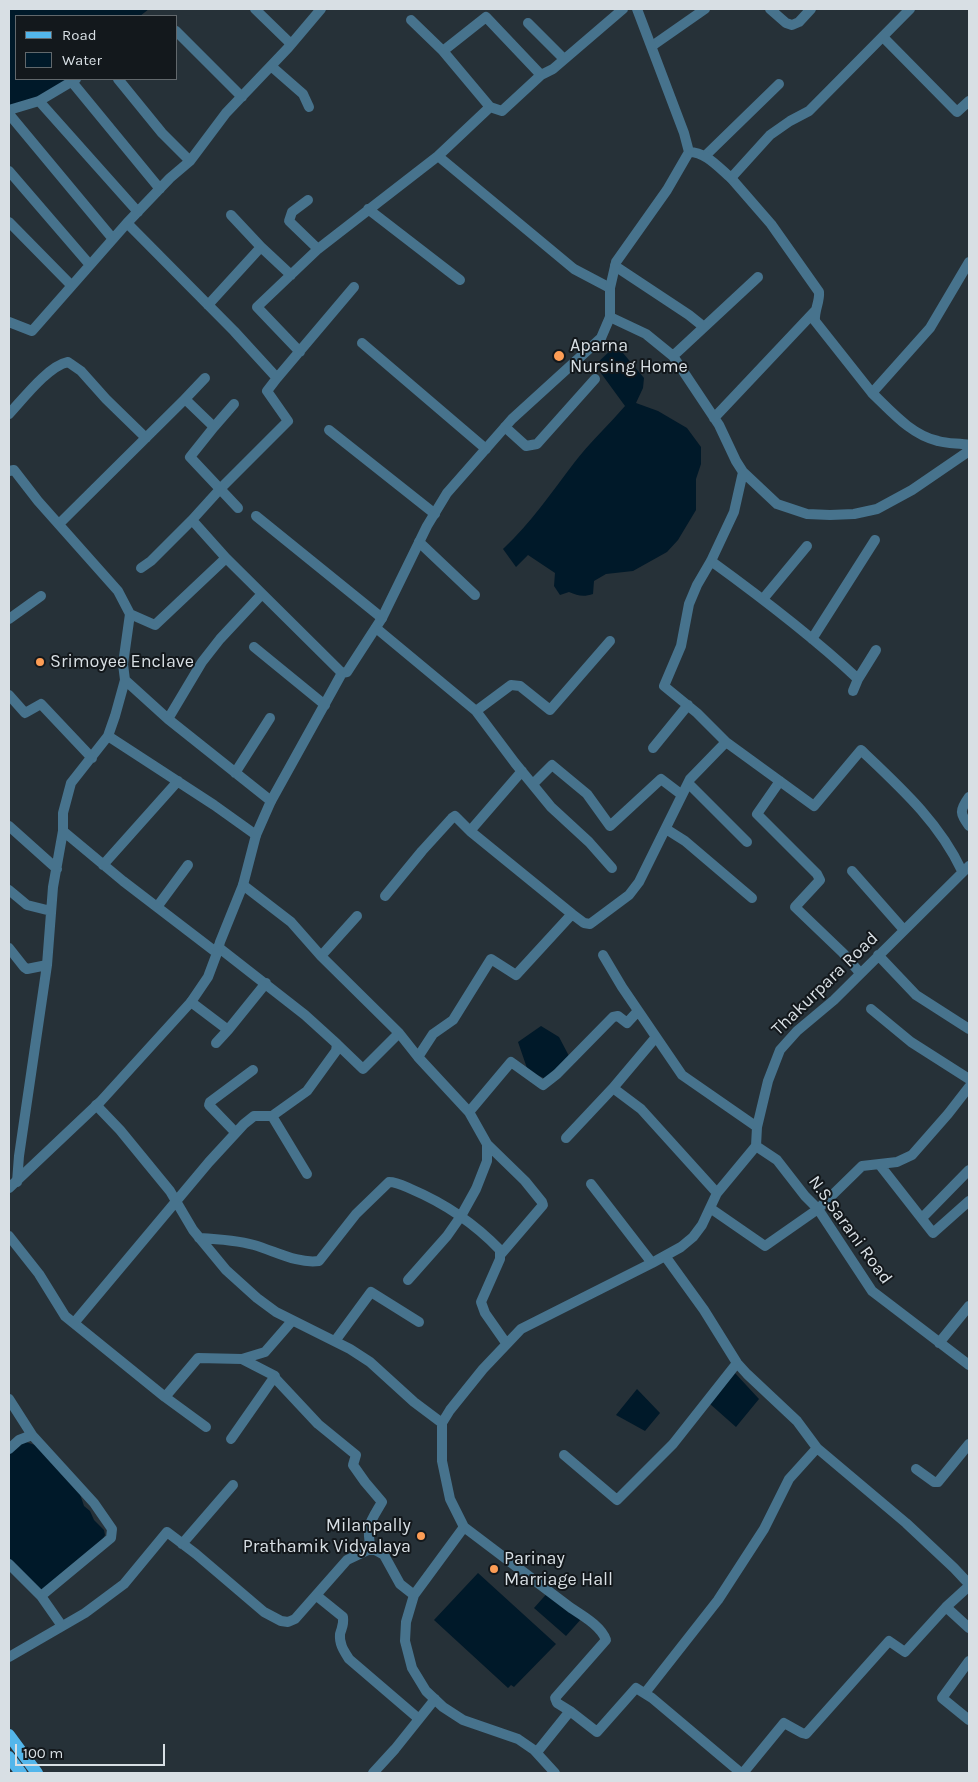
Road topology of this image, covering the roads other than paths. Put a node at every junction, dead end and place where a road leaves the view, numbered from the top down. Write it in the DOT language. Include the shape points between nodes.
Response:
graph roads {
  1 [pos="255,9"];
  2 [pos="321,9"];
  3 [pos="623,9"];
  4 [pos="637,9"];
  5 [pos="705,9"];
  6 [pos="770,9"];
  7 [pos="811,9"];
  8 [pos="910,9"];
  9 [pos="411,20"];
  10 [pos="528,23"];
  11 [pos="178,33"];
  12 [pos="883,37"];
  13 [pos="292,44"];
  14 [pos="652,46"];
  15 [pos="443,51"];
  16 [pos="564,59"];
  17 [pos="270,66"];
  18 [pos="541,75"];
  19 [pos="74,80"];
  20 [pos="119,80"];
  21 [pos="779,84"];
  22 [pos="242,97"];
  23 [pos="40,101"];
  24 [pos="969,101"];
  25 [pos="309,106"];
  26 [pos="490,107"];
  27 [pos="9,110"];
  28 [pos="9,114"];
  29 [pos="689,152"];
  30 [pos="438,156"];
  31 [pos="705,156"];
  32 [pos="190,162"];
  33 [pos="9,171"];
  34 [pos="731,178"];
  35 [pos="160,188"];
  36 [pos="308,200"];
  37 [pos="368,209"];
  38 [pos="138,212"];
  39 [pos="231,215"];
  40 [pos="9,222"];
  41 [pos="127,223"];
  42 [pos="112,239"];
  43 [pos="261,247"];
  44 [pos="318,249"];
  45 [pos="969,262"];
  46 [pos="90,264"];
  47 [pos="615,266"];
  48 [pos="291,275"];
  49 [pos="758,277"];
  50 [pos="460,280"];
  51 [pos="71,285"];
  52 [pos="354,287"];
  53 [pos="610,288"];
  54 [pos="208,305"];
  55 [pos="815,311"];
  56 [pos="610,317"];
  57 [pos="9,322"];
  58 [pos="704,327"];
  59 [pos="362,343"];
  60 [pos="300,352"];
  61 [pos="673,356"];
  62 [pos="205,378"];
  63 [pos="276,378"];
  64 [pos="595,379"];
  65 [pos="872,393"];
  66 [pos="185,399"];
  67 [pos="234,404"];
  68 [pos="9,414"];
  69 [pos="714,418"];
  70 [pos="214,427"];
  71 [pos="505,427"];
  72 [pos="329,430"];
  73 [pos="146,438"];
  74 [pos="969,445"];
  75 [pos="486,449"];
  76 [pos="969,451"];
  77 [pos="9,471"];
  78 [pos="743,472"];
  79 [pos="220,488"];
  80 [pos="238,508"];
  81 [pos="435,514"];
  82 [pos="256,516"];
  83 [pos="192,520"];
  84 [pos="58,524"];
  85 [pos="875,540"];
  86 [pos="420,542"];
  87 [pos="807,546"];
  88 [pos="226,558"];
  89 [pos="711,562"];
  90 [pos="141,568"];
  91 [pos="262,594"];
  92 [pos="475,595"];
  93 [pos="41,596"];
  94 [pos="764,599"];
  95 [pos="130,614"];
  96 [pos="382,618"];
  97 [pos="9,619"];
  98 [pos="376,628"];
  99 [pos="812,639"];
  100 [pos="610,641"];
  101 [pos="254,648"];
  102 [pos="876,650"];
  103 [pos="342,673"];
  104 [pos="858,679"];
  105 [pos="125,680"];
  106 [pos="853,691"];
  107 [pos="9,695"];
  108 [pos="325,705"];
  109 [pos="688,705"];
  110 [pos="476,711"];
  111 [pos="270,718"];
  112 [pos="168,719"];
  113 [pos="108,736"];
  114 [pos="726,742"];
  115 [pos="653,748"];
  116 [pos="92,758"];
  117 [pos="522,771"];
  118 [pos="235,773"];
  119 [pos="178,781"];
  120 [pos="780,781"];
  121 [pos="688,783"];
  122 [pos="533,784"];
  123 [pos="682,795"];
  124 [pos="969,797"];
  125 [pos="271,801"];
  126 [pos="9,826"];
  127 [pos="969,826"];
  128 [pos="666,829"];
  129 [pos="63,831"];
  130 [pos="470,831"];
  131 [pos="256,835"];
  132 [pos="747,842"];
  133 [pos="103,864"];
  134 [pos="188,865"];
  135 [pos="612,868"];
  136 [pos="966,868"];
  137 [pos="56,869"];
  138 [pos="852,871"];
  139 [pos="243,885"];
  140 [pos="9,890"];
  141 [pos="385,896"];
  142 [pos="752,898"];
  143 [pos="157,907"];
  144 [pos="51,911"];
  145 [pos="572,914"];
  146 [pos="357,916"];
  147 [pos="904,930"];
  148 [pos="9,948"];
  149 [pos="218,950"];
  150 [pos="603,955"];
  151 [pos="878,955"];
  152 [pos="321,956"];
  153 [pos="47,965"];
  154 [pos="860,973"];
  155 [pos="266,983"];
  156 [pos="191,1002"];
  157 [pos="871,1009"];
  158 [pos="638,1011"];
  159 [pos="969,1029"];
  160 [pos="228,1030"];
  161 [pos="399,1033"];
  162 [pos="656,1037"];
  163 [pos="216,1043"];
  164 [pos="337,1044"];
  165 [pos="418,1057"];
  166 [pos="253,1070"];
  167 [pos="969,1080"];
  168 [pos="969,1087"];
  169 [pos="613,1088"];
  170 [pos="96,1105"];
  171 [pos="469,1112"];
  172 [pos="272,1116"];
  173 [pos="757,1127"];
  174 [pos="236,1133"];
  175 [pos="566,1138"];
  176 [pos="487,1144"];
  177 [pos="756,1146"];
  178 [pos="879,1164"];
  179 [pos="969,1170"];
  180 [pos="307,1174"];
  181 [pos="591,1184"];
  182 [pos="13,1185"];
  183 [pos="717,1193"];
  184 [pos="969,1201"];
  185 [pos="176,1202"];
  186 [pos="710,1208"];
  187 [pos="818,1209"];
  188 [pos="461,1216"];
  189 [pos="922,1218"];
  190 [pos="9,1236"];
  191 [pos="199,1238"];
  192 [pos="500,1254"];
  193 [pos="665,1256"];
  194 [pos="652,1263"];
  195 [pos="408,1280"];
  196 [pos="969,1306"];
  197 [pos="292,1321"];
  198 [pos="419,1322"];
  199 [pos="74,1323"];
  200 [pos="335,1341"];
  201 [pos="506,1343"];
  202 [pos="939,1343"];
  203 [pos="242,1359"];
  204 [pos="737,1363"];
  205 [pos="969,1365"];
  206 [pos="274,1377"];
  207 [pos="165,1397"];
  208 [pos="9,1399"];
  209 [pos="442,1423"];
  210 [pos="206,1427"];
  211 [pos="32,1435"];
  212 [pos="231,1439"];
  213 [pos="969,1444"];
  214 [pos="817,1448"];
  215 [pos="9,1449"];
  216 [pos="564,1455"];
  217 [pos="916,1468"];
  218 [pos="233,1485"];
  219 [pos="464,1527"];
  220 [pos="182,1544"];
  221 [pos="371,1550"];
  222 [pos="9,1564"];
  223 [pos="969,1585"];
  224 [pos="414,1595"];
  225 [pos="41,1596"];
  226 [pos="317,1596"];
  227 [pos="946,1607"];
  228 [pos="62,1626"];
  229 [pos="969,1628"];
  230 [pos="9,1657"];
  231 [pos="969,1661"];
  232 [pos="645,1693"];
  233 [pos="435,1699"];
  234 [pos="570,1711"];
  235 [pos="419,1719"];
  236 [pos="969,1720"];
  237 [pos="9,1735"];
  238 [pos="537,1752"];
  239 [pos="9,1756"];
  240 [pos="21,1773"];
  241 [pos="37,1773"];
  242 [pos="373,1773"];
  243 [pos="554,1773"];
  244 [pos="742,1773"];
  1 -- 13 [label="street"];
  2 -- 13 [label="street"];
  3 -- 16 [label="street"];
  4 -- 14 [label="street"];
  5 -- 14 [label="street"];
  6 -- 7 [label="street" via="792,25"];
  8 -- 12 [label="street"];
  9 -- 15 [label="street"];
  10 -- 16 [label="street"];
  11 -- 22 [label="street"];
  12 -- 24 [label="street" via="957,112"];
  12 -- 34 [label="street" via="809,111 770,135"];
  13 -- 17 [label="street"];
  14 -- 29 [label="street"];
  15 -- 18 [label="street" via="486,17"];
  15 -- 26 [label="street"];
  16 -- 18 [label="street"];
  17 -- 22 [label="street"];
  17 -- 25 [label="street" via="303,94"];
  18 -- 26 [label="street" via="502,111"];
  19 -- 23 [label="street"];
  19 -- 35 [label="street"];
  20 -- 32 [label="street"];
  21 -- 31 [label="street"];
  22 -- 32 [label="street"];
  23 -- 27 [label="street"];
  23 -- 38 [label="street"];
  26 -- 30 [label="street"];
  28 -- 42 [label="street"];
  29 -- 31 [label="street"];
  29 -- 47 [label="street"];
  30 -- 37 [label="street"];
  30 -- 53 [label="street" via="574,269"];
  31 -- 34 [label="street"];
  32 -- 35 [label="street"];
  33 -- 46 [label="street"];
  34 -- 55 [label="street" via="771,224 819,292"];
  35 -- 38 [label="street"];
  36 -- 44 [label="street" via="292,212 289,221"];
  37 -- 44 [label="street"];
  37 -- 50 [label="street"];
  38 -- 41 [label="street"];
  39 -- 43 [label="street"];
  40 -- 51 [label="street"];
  41 -- 42 [label="street"];
  41 -- 54 [label="street"];
  42 -- 46 [label="street"];
  43 -- 48 [label="street"];
  43 -- 54 [label="street"];
  44 -- 48 [label="street"];
  45 -- 65 [label="street" via="930,328"];
  46 -- 51 [label="street"];
  47 -- 53 [label="street"];
  47 -- 58 [label="street"];
  48 -- 60 [label="street" via="257,307"];
  49 -- 58 [label="street"];
  51 -- 57 [label="street" via="32,330"];
  52 -- 60 [label="street"];
  53 -- 56 [label="street"];
  54 -- 63 [label="street"];
  55 -- 65 [label="street" via="815,321"];
  55 -- 69 [label="street"];
  56 -- 61 [label="street" via="646,334"];
  56 -- 71 [label="street" via="601,338"];
  58 -- 61 [label="street"];
  59 -- 75 [label="street"];
  60 -- 63 [label="street"];
  61 -- 69 [label="street"];
  62 -- 66 [label="street"];
  63 -- 79 [label="street" via="267,391 288,421"];
  64 -- 71 [label="street" via="537,444 526,446"];
  65 -- 74 [label="street" via="924,436"];
  66 -- 70 [label="street"];
  66 -- 73 [label="street"];
  67 -- 70 [label="street"];
  68 -- 73 [label="street" via="50,372 68,362 81,371"];
  69 -- 78 [label="street"];
  70 -- 79 [label="street" via="190,457"];
  71 -- 75 [label="street"];
  72 -- 81 [label="street"];
  73 -- 84 [label="street"];
  75 -- 81 [label="street" via="448,493"];
  76 -- 78 [label="street" via="897,499 877,509 854,514 807,514 777,504"];
  77 -- 84 [label="street" via="14,470"];
  78 -- 89 [label="street" via="734,512"];
  79 -- 80 [label="street"];
  79 -- 83 [label="street"];
  81 -- 86 [label="street"];
  82 -- 96 [label="street"];
  83 -- 88 [label="street"];
  83 -- 90 [label="street"];
  84 -- 95 [label="street" via="118,591"];
  85 -- 99 [label="street"];
  86 -- 92 [label="street"];
  86 -- 96 [label="street"];
  87 -- 94 [label="street"];
  88 -- 91 [label="street"];
  88 -- 95 [label="street" via="155,625"];
  89 -- 94 [label="street"];
  89 -- 109 [label="street" via="689,604 681,646 664,686"];
  91 -- 103 [label="street"];
  91 -- 112 [label="street" via="202,662"];
  93 -- 97 [label="street"];
  94 -- 99 [label="street"];
  95 -- 105 [label="street" via="123,664"];
  96 -- 98 [label="street"];
  98 -- 103 [label="street" via="346,672"];
  98 -- 110 [label="street"];
  99 -- 104 [label="street"];
  100 -- 110 [label="street" via="550,710 515,684"];
  101 -- 108 [label="street"];
  102 -- 104 [label="street"];
  103 -- 108 [label="street"];
  104 -- 106 [label="street"];
  105 -- 112 [label="street"];
  105 -- 113 [label="street"];
  107 -- 116 [label="street" via="25,713 41,704"];
  108 -- 125 [label="street"];
  109 -- 114 [label="street"];
  109 -- 115 [label="street"];
  110 -- 117 [label="street"];
  111 -- 118 [label="street"];
  112 -- 118 [label="street"];
  113 -- 116 [label="street"];
  113 -- 119 [label="street"];
  114 -- 120 [label="street"];
  114 -- 121 [label="street"];
  116 -- 129 [label="street" via="71,783"];
  117 -- 122 [label="street"];
  117 -- 130 [label="street"];
  118 -- 125 [label="street"];
  119 -- 131 [label="street"];
  119 -- 133 [label="street"];
  120 -- 136 [label="street" via="814,806 861,750 926,815"];
  120 -- 154 [label="street" via="757,814 820,880 795,907"];
  121 -- 123 [label="street"];
  121 -- 132 [label="street"];
  122 -- 123 [label="street" via="552,765 586,794 610,826 661,779"];
  122 -- 135 [label="street" via="551,807 590,842"];
  123 -- 128 [label="street"];
  124 -- 127 [label="street" via="962,808 962,815"];
  125 -- 131 [label="street"];
  126 -- 137 [label="street"];
  128 -- 142 [label="street"];
  128 -- 145 [label="street" via="646,870 629,895 590,924"];
  129 -- 133 [label="street"];
  129 -- 137 [label="street"];
  130 -- 141 [label="street" via="458,818 452,818"];
  130 -- 145 [label="street"];
  131 -- 139 [label="street"];
  133 -- 143 [label="street"];
  134 -- 143 [label="street"];
  136 -- 147 [label="street, Thakurpara Road"];
  137 -- 144 [label="street"];
  138 -- 147 [label="street"];
  139 -- 149 [label="street"];
  139 -- 152 [label="street" via="291,922"];
  140 -- 144 [label="street" via="27,905"];
  143 -- 149 [label="street"];
  144 -- 153 [label="street"];
  145 -- 165 [label="street" via="516,975 491,959 453,1020 433,1034"];
  146 -- 152 [label="street"];
  147 -- 151 [label="street, Thakurpara Road"];
  148 -- 153 [label="street" via="27,969"];
  149 -- 155 [label="street"];
  149 -- 156 [label="street" via="208,977"];
  150 -- 158 [label="street"];
  151 -- 154 [label="street, Thakurpara Road"];
  151 -- 159 [label="street" via="916,996"];
  152 -- 161 [label="street"];
  153 -- 182 [label="street"];
  154 -- 173 [label="street, Thakurpara Road" via="780,1050 768,1081"];
  155 -- 160 [label="street"];
  155 -- 164 [label="street"];
  156 -- 160 [label="street"];
  156 -- 170 [label="street"];
  157 -- 167 [label="street" via="911,1042"];
  158 -- 162 [label="street"];
  158 -- 171 [label="street" via="627,1023 618,1016 613,1017 543,1085 510,1062"];
  160 -- 163 [label="street"];
  161 -- 164 [label="street" via="363,1069"];
  161 -- 165 [label="street"];
  162 -- 169 [label="street"];
  162 -- 173 [label="street" via="682,1076"];
  164 -- 172 [label="street" via="336,1051 306,1091"];
  165 -- 171 [label="street"];
  166 -- 174 [label="street" via="209,1105"];
  168 -- 178 [label="street" via="912,1155 897,1162"];
  169 -- 175 [label="street"];
  169 -- 183 [label="street" via="641,1109"];
  170 -- 182 [label="street"];
  170 -- 185 [label="street" via="138,1151"];
  171 -- 176 [label="street"];
  172 -- 174 [label="street" via="254,1116"];
  172 -- 180 [label="street"];
  173 -- 177 [label="street, Thakurpara Road"];
  174 -- 185 [label="street"];
  176 -- 188 [label="street" via="487,1161"];
  176 -- 192 [label="street" via="525,1181 543,1205"];
  177 -- 183 [label="street"];
  177 -- 187 [label="street, N.S.Sarani Road" via="777,1160"];
  178 -- 187 [label="street" via="862,1166"];
  178 -- 189 [label="street"];
  179 -- 189 [label="street"];
  181 -- 194 [label="street"];
  183 -- 186 [label="street"];
  184 -- 189 [label="street" via="933,1233"];
  185 -- 191 [label="street"];
  185 -- 199 [label="street"];
  186 -- 187 [label="street" via="766,1246"];
  186 -- 193 [label="street" via="694,1237"];
  187 -- 202 [label="street, N.S.Sarani Road" via="872,1291"];
  188 -- 191 [label="street" via="429,1197 390,1182 356,1214 319,1261 307,1262 254,1245"];
  188 -- 192 [label="street" via="496,1246"];
  188 -- 195 [label="street"];
  190 -- 199 [label="street"];
  191 -- 197 [label="street" via="226,1270 257,1298"];
  192 -- 201 [label="street" via="481,1302"];
  193 -- 194 [label="street"];
  193 -- 204 [label="street"];
  194 -- 201 [label="street" via="521,1328"];
  196 -- 202 [label="street"];
  197 -- 200 [label="street"];
  197 -- 203 [label="street" via="265,1352"];
  198 -- 200 [label="street" via="371,1292"];
  199 -- 207 [label="street"];
  200 -- 209 [label="street" via="370,1362"];
  201 -- 209 [label="street"];
  202 -- 205 [label="street, N.S.Sarani Road"];
  203 -- 206 [label="street"];
  203 -- 207 [label="street" via="198,1358"];
  204 -- 214 [label="street" via="797,1421"];
  204 -- 216 [label="street" via="673,1444 617,1500"];
  206 -- 212 [label="street"];
  206 -- 221 [label="street" via="318,1424 356,1455 353,1465 382,1502 369,1525"];
  207 -- 210 [label="street"];
  208 -- 211 [label="street"];
  209 -- 219 [label="street" via="442,1461 450,1499"];
  211 -- 215 [label="street"];
  211 -- 225 [label="street" via="94,1503 113,1533"];
  213 -- 217 [label="street" via="938,1482"];
  214 -- 223 [label="street" via="906,1523"];
  214 -- 232 [label="street" via="789,1479 764,1529 718,1600"];
  218 -- 220 [label="street"];
  219 -- 224 [label="street"];
  219 -- 234 [label="street" via="586,1617 604,1634 606,1640 555,1698"];
  220 -- 226 [label="street" via="264,1612 281,1621 296,1619"];
  220 -- 228 [label="street" via="167,1532 124,1584"];
  221 -- 224 [label="street" via="384,1555 400,1584"];
  221 -- 226 [label="street" via="347,1560"];
  222 -- 225 [label="street"];
  223 -- 227 [label="street"];
  224 -- 233 [label="street" via="406,1622 405,1641 412,1668"];
  225 -- 228 [label="street"];
  226 -- 235 [label="street" via="343,1617 341,1647 349,1659"];
  227 -- 229 [label="street"];
  227 -- 244 [label="street" via="905,1652 889,1641 806,1734 784,1723"];
  228 -- 230 [label="street"];
  231 -- 236 [label="street" via="942,1698"];
  232 -- 234 [label="street" via="636,1688 597,1732"];
  232 -- 244 [label="street"];
  233 -- 235 [label="street"];
  233 -- 238 [label="street" via="463,1720 518,1739"];
  234 -- 238 [label="street"];
  235 -- 242 [label="street"];
  237 -- 241 [label="main road"];
  238 -- 243 [label="street"];
  239 -- 240 [label="main road"];
}
